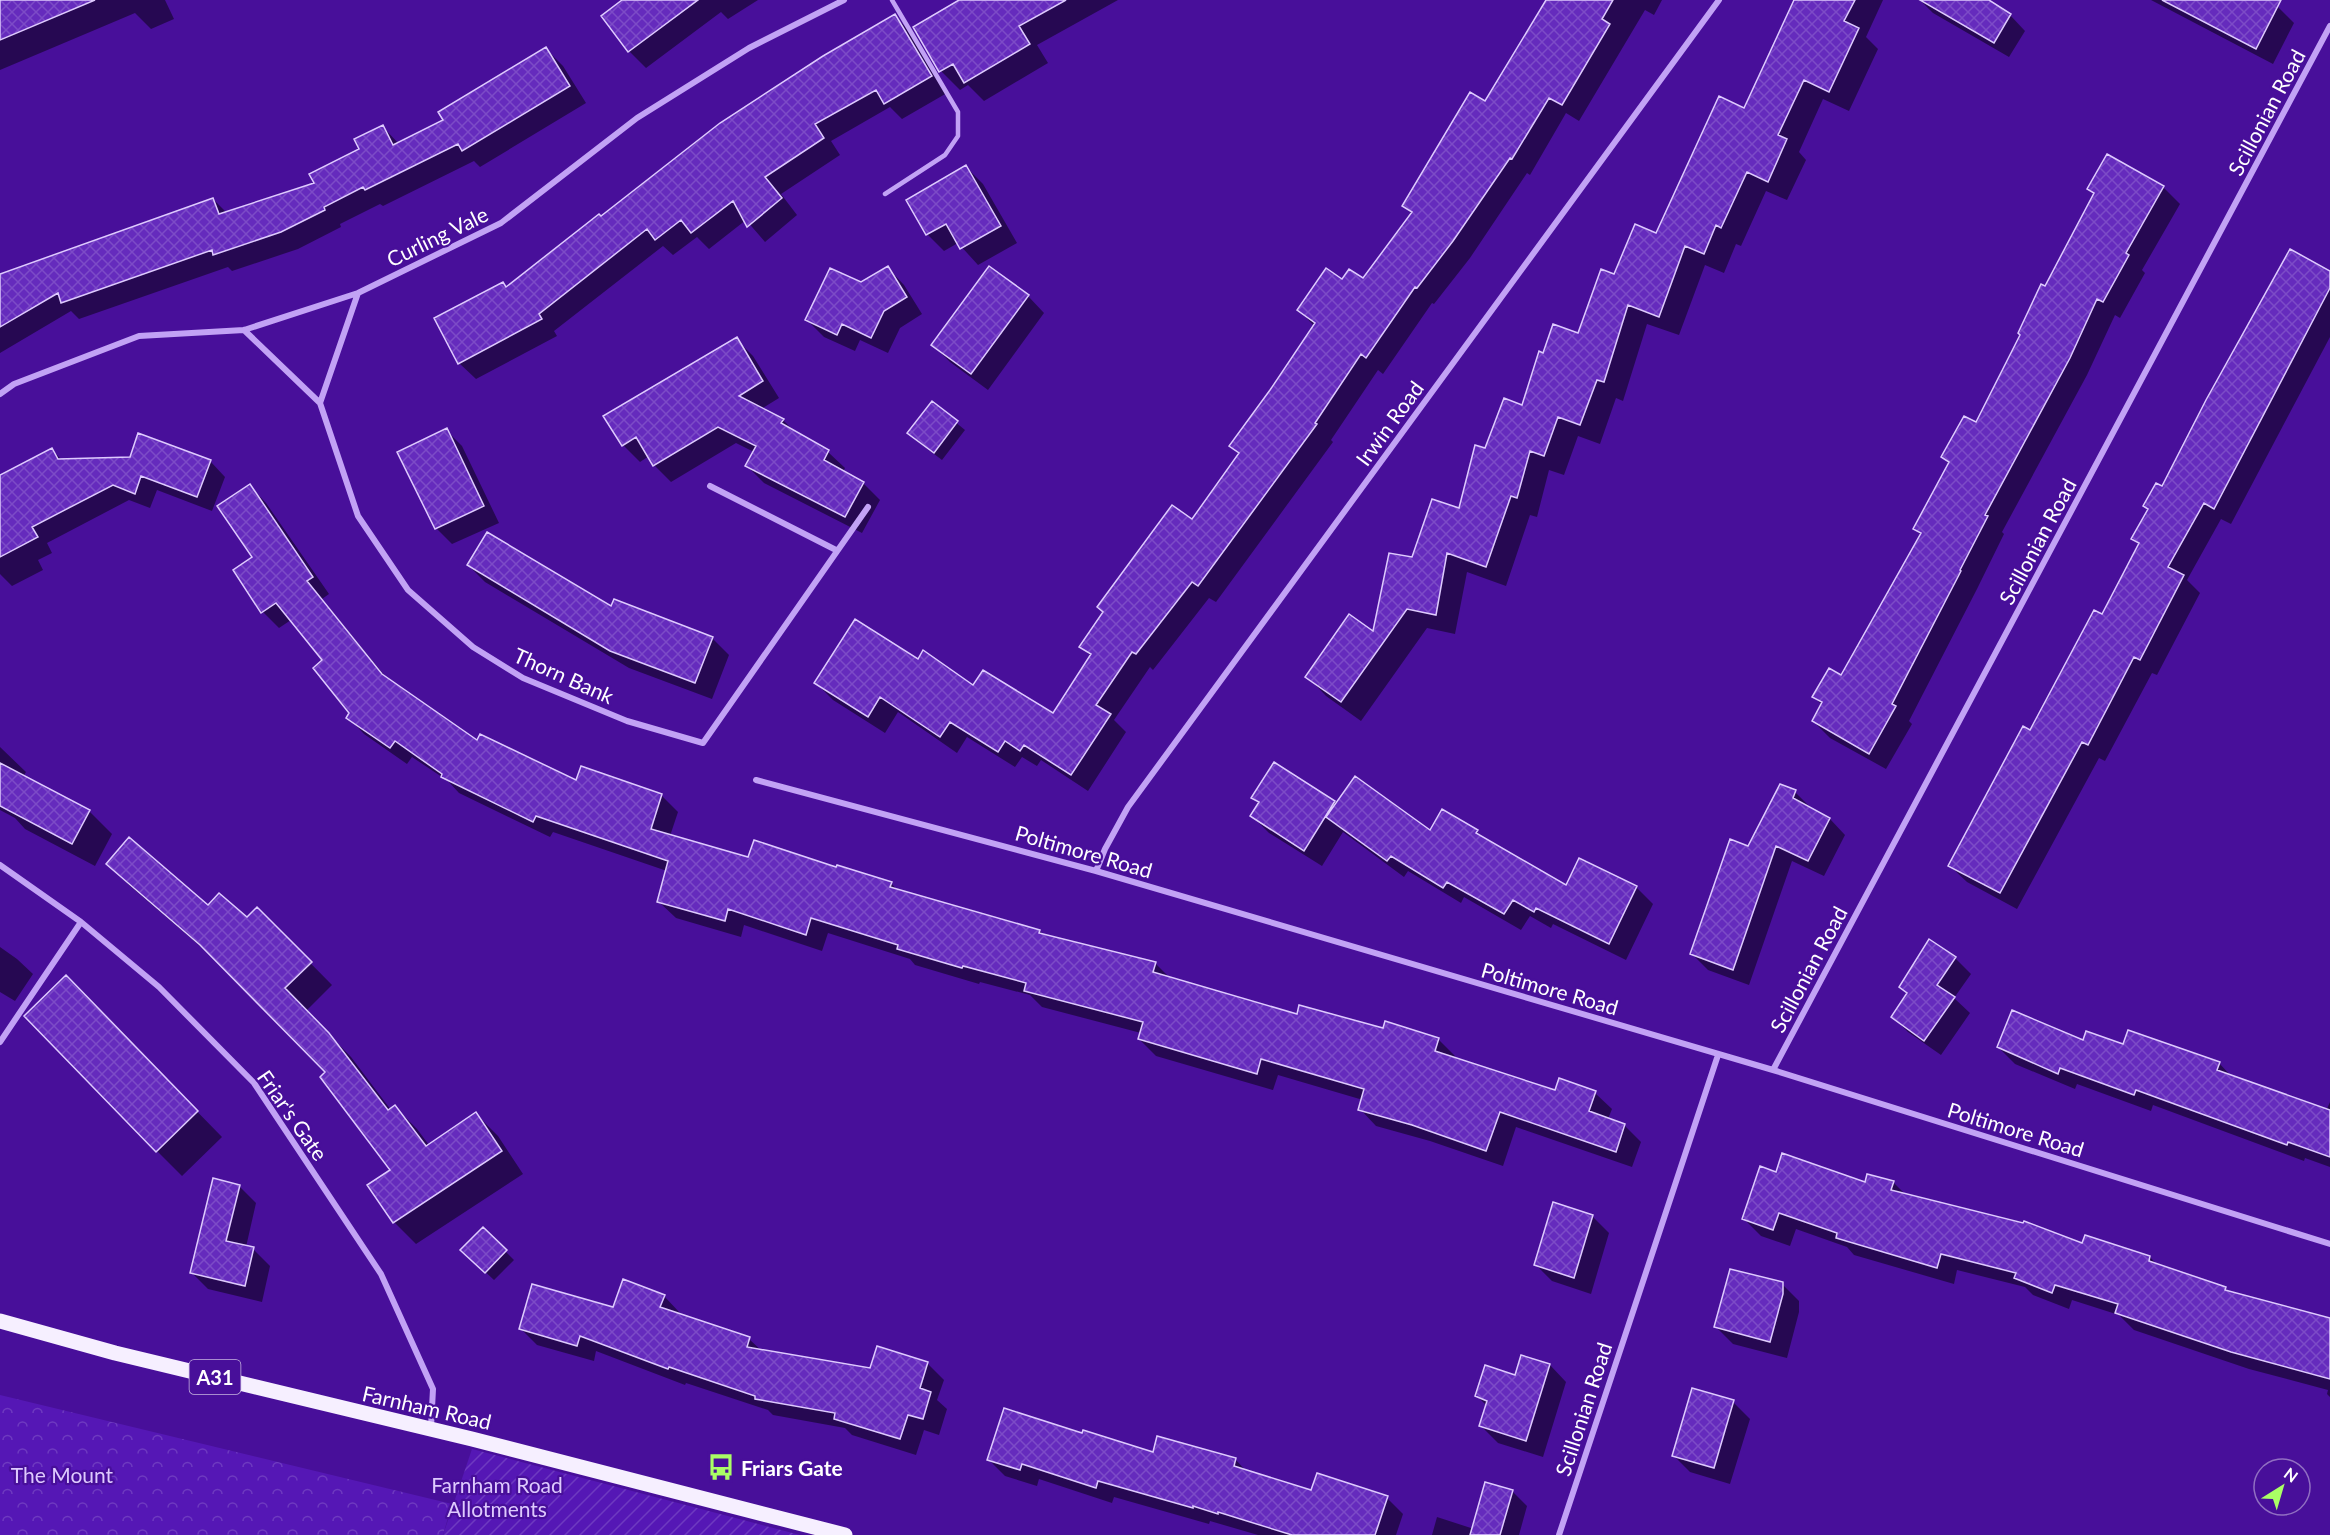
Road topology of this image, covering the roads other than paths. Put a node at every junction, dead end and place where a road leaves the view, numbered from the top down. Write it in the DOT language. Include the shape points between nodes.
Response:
graph roads {
  1 [pos="844,0"];
  2 [pos="892,0"];
  3 [pos="1719,0"];
  4 [pos="2330,26"];
  5 [pos="885,194"];
  6 [pos="358,293"];
  7 [pos="244,330"];
  8 [pos="0,394"];
  9 [pos="320,403"];
  10 [pos="710,486"];
  11 [pos="868,507"];
  12 [pos="836,550"];
  13 [pos="756,780"];
  14 [pos="0,865"];
  15 [pos="1096,871"];
  16 [pos="81,922"];
  17 [pos="0,1042"];
  18 [pos="1718,1055"];
  19 [pos="1773,1070"];
  20 [pos="2330,1245"];
  21 [pos="0,1321"];
  22 [pos="431,1431"];
  23 [pos="845,1535"];
  24 [pos="1559,1535"];
  1 -- 6 [label="street, Curling Vale" via="749,48 636,118 501,223"];
  2 -- 5 [label="lane" via="958,112 958,136 945,155"];
  3 -- 15 [label="street, Irwin Road" via="1128,807"];
  4 -- 19 [label="street, Scillonian Road"];
  6 -- 7 [label="street, Curling Vale"];
  6 -- 9 [label="street"];
  7 -- 8 [label="street, Curling Vale" via="139,336 14,384"];
  7 -- 9 [label="street, Thorn Bank"];
  9 -- 12 [label="street, Thorn Bank" via="358,516 408,590 473,647 523,678 627,721 703,743"];
  10 -- 12 [label="street"];
  11 -- 12 [label="street, Thorn Bank"];
  13 -- 15 [label="street, Poltimore Road"];
  14 -- 16 [label="street, Friar's Gate"];
  15 -- 18 [label="street, Poltimore Road"];
  16 -- 17 [label="street"];
  16 -- 22 [label="street, Friar's Gate" via="159,987 254,1083 381,1274 433,1389"];
  18 -- 19 [label="street, Poltimore Road"];
  18 -- 24 [label="street, Scillonian Road"];
  19 -- 20 [label="street, Poltimore Road"];
  21 -- 22 [label="main road, Farnham Road / A31"];
  22 -- 23 [label="main road, Farnham Road / A31"];
}
